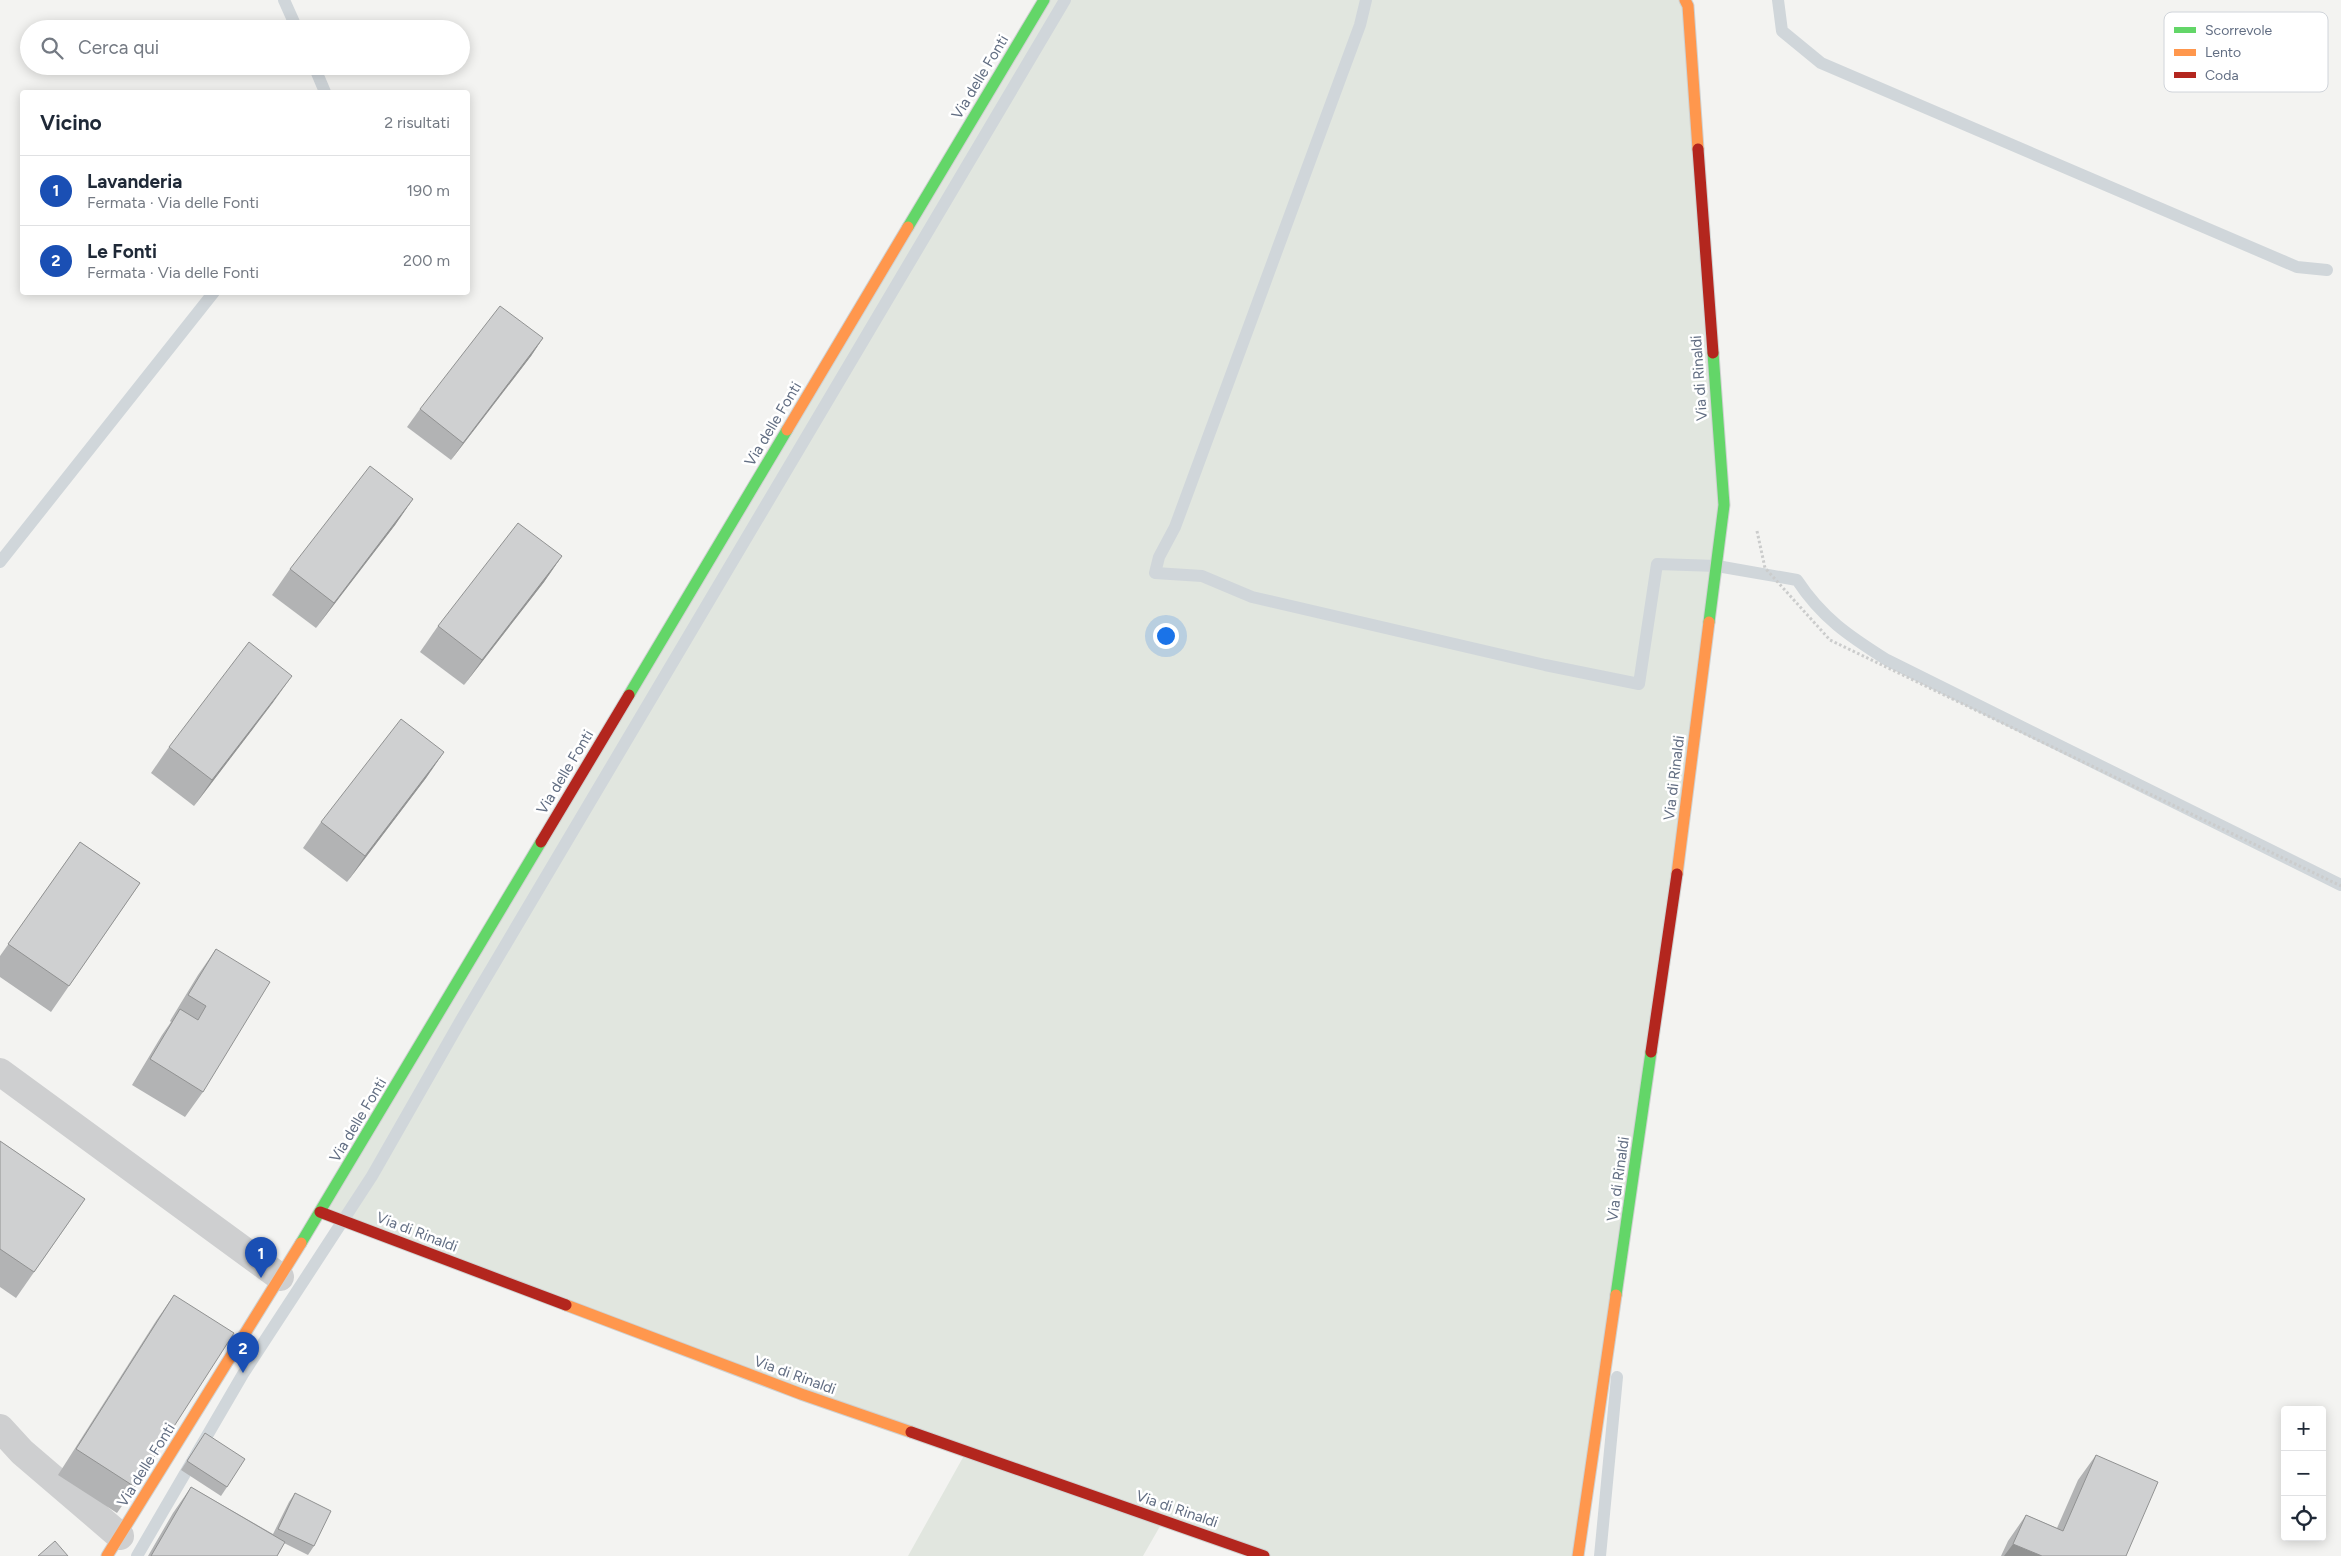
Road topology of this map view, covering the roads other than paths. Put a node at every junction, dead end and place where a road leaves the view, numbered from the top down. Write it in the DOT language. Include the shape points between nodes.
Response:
graph roads {
  1 [pos="1044,0"];
  2 [pos="1684,0"];
  3 [pos="0,1072"];
  4 [pos="320,1212"];
  5 [pos="280,1277"];
  6 [pos="0,1428"];
  7 [pos="113,1546"];
  8 [pos="1264,1556"];
  9 [pos="1578,1556"];
  1 -- 4 [label="street, Via delle Fonti"];
  2 -- 9 [label="street, Via di Rinaldi" via="1688,6 1724,505 1680,851"];
  3 -- 5 [label="street"];
  4 -- 5 [label="street, Via delle Fonti"];
  4 -- 8 [label="street, Via di Rinaldi" via="801,1394"];
  5 -- 7 [label="street, Via delle Fonti"];
  6 -- 7 [label="street"];
}
